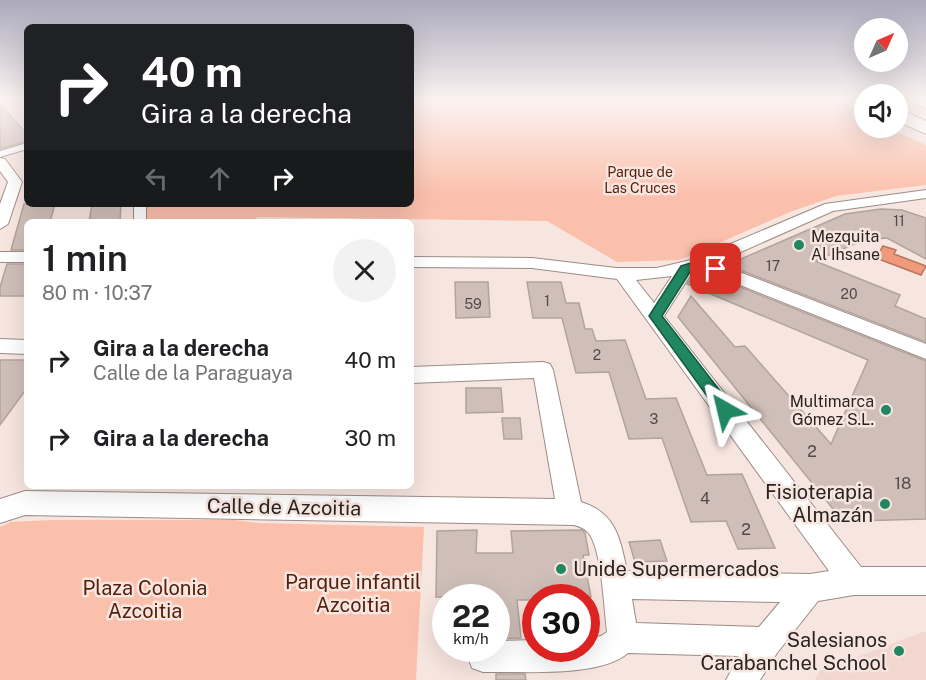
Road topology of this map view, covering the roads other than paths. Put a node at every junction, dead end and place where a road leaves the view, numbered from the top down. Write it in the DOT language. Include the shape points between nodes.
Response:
graph roads {
  1 [pos="24,147"];
  2 [pos="0,154"];
  3 [pos="0,162"];
  4 [pos="926,194"];
  5 [pos="901,197"];
  6 [pos="926,209"];
  7 [pos="0,224"];
  8 [pos="0,257"];
  9 [pos="24,257"];
  10 [pos="414,262"];
  11 [pos="693,266"];
  12 [pos="624,276"];
  13 [pos="655,316"];
  14 [pos="0,346"];
  15 [pos="24,346"];
  16 [pos="926,352"];
  17 [pos="414,375"];
  18 [pos="0,511"];
  19 [pos="570,512"];
  20 [pos="854,581"];
  21 [pos="926,581"];
  22 [pos="615,585"];
  23 [pos="810,588"];
  24 [pos="623,638"];
  25 [pos="766,642"];
  26 [pos="510,656"];
  27 [pos="742,680"];
  1 -- 2 [label="street"];
  3 -- 7 [label="street" via="15,182"];
  4 -- 5 [label="street"];
  5 -- 6 [label="street"];
  5 -- 11 [label="street" via="830,207"];
  8 -- 9 [label="street"];
  10 -- 12 [label="street" via="532,263"];
  11 -- 12 [label="street"];
  11 -- 13 [label="street"];
  11 -- 16 [label="street"];
  12 -- 13 [label="street"];
  13 -- 20 [label="street"];
  14 -- 15 [label="street"];
  17 -- 19 [label="street" via="543,370"];
  18 -- 19 [label="street, Calle de Azcoitia" via="25,503"];
  19 -- 22 [label="street, Calle de Azcoitia" via="587,516 598,525"];
  20 -- 21 [label="street"];
  20 -- 23 [label="street"];
  22 -- 23 [label="street"];
  22 -- 24 [label="street, Calle de Azcoitia"];
  23 -- 25 [label="street"];
  24 -- 25 [label="street"];
  24 -- 26 [label="street" via="610,649 594,654"];
  25 -- 27 [label="street"];
}
